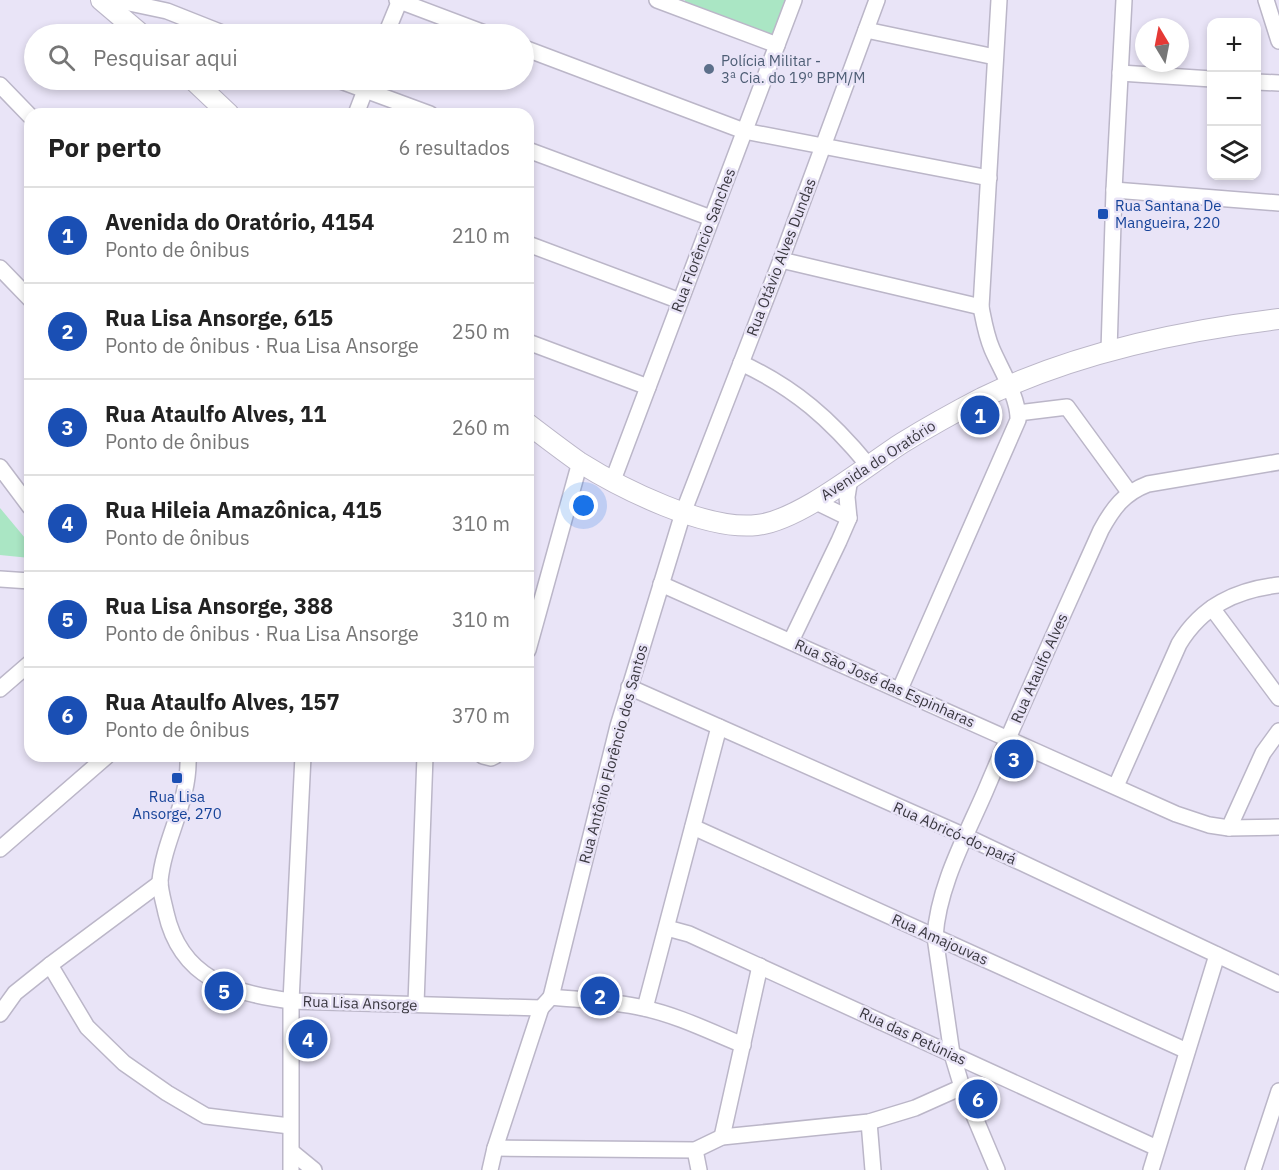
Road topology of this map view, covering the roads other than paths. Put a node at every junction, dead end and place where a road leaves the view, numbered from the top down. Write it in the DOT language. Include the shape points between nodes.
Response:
graph roads {
  1 [pos="101,0"];
  2 [pos="115,0"];
  3 [pos="399,0"];
  4 [pos="657,0"];
  5 [pos="794,0"];
  6 [pos="877,0"];
  7 [pos="999,0"];
  8 [pos="1124,0"];
  9 [pos="1266,0"];
  10 [pos="129,24"];
  11 [pos="200,24"];
  12 [pos="390,24"];
  13 [pos="461,24"];
  14 [pos="866,30"];
  15 [pos="1279,41"];
  16 [pos="777,45"];
  17 [pos="534,52"];
  18 [pos="995,57"];
  19 [pos="1120,73"];
  20 [pos="1207,79"];
  21 [pos="1261,82"];
  22 [pos="1279,83"];
  23 [pos="0,86"];
  24 [pos="204,90"];
  25 [pos="365,90"];
  26 [pos="378,90"];
  27 [pos="223,108"];
  28 [pos="358,108"];
  29 [pos="417,108"];
  30 [pos="24,110"];
  31 [pos="744,131"];
  32 [pos="823,146"];
  33 [pos="534,152"];
  34 [pos="989,178"];
  35 [pos="1114,190"];
  36 [pos="1279,203"];
  37 [pos="711,218"];
  38 [pos="534,246"];
  39 [pos="781,260"];
  40 [pos="0,268"];
  41 [pos="24,293"];
  42 [pos="680,301"];
  43 [pos="981,307"];
  44 [pos="1279,319"];
  45 [pos="534,344"];
  46 [pos="1109,351"];
  47 [pos="741,363"];
  48 [pos="1009,386"];
  49 [pos="648,387"];
  50 [pos="1018,413"];
  51 [pos="534,428"];
  52 [pos="580,462"];
  53 [pos="1279,462"];
  54 [pos="868,465"];
  55 [pos="0,467"];
  56 [pos="850,478"];
  57 [pos="613,480"];
  58 [pos="1129,492"];
  59 [pos="24,499"];
  60 [pos="814,501"];
  61 [pos="682,513"];
  62 [pos="849,518"];
  63 [pos="0,579"];
  64 [pos="24,581"];
  65 [pos="661,584"];
  66 [pos="1279,585"];
  67 [pos="1212,608"];
  68 [pos="534,628"];
  69 [pos="791,640"];
  70 [pos="24,668"];
  71 [pos="629,687"];
  72 [pos="0,689"];
  73 [pos="900,689"];
  74 [pos="1279,698"];
  75 [pos="719,727"];
  76 [pos="1279,731"];
  77 [pos="1008,738"];
  78 [pos="100,762"];
  79 [pos="188,762"];
  80 [pos="303,762"];
  81 [pos="425,762"];
  82 [pos="1116,786"];
  83 [pos="693,827"];
  84 [pos="1279,827"];
  85 [pos="1229,828"];
  86 [pos="965,837"];
  87 [pos="0,849"];
  88 [pos="160,883"];
  89 [pos="667,928"];
  90 [pos="935,937"];
  91 [pos="1217,955"];
  92 [pos="50,965"];
  93 [pos="760,966"];
  94 [pos="1279,984"];
  95 [pos="291,1001"];
  96 [pos="546,1002"];
  97 [pos="416,1004"];
  98 [pos="645,1008"];
  99 [pos="0,1014"];
  100 [pos="743,1045"];
  101 [pos="1187,1051"];
  102 [pos="952,1054"];
  103 [pos="962,1086"];
  104 [pos="1279,1091"];
  105 [pos="869,1122"];
  106 [pos="290,1126"];
  107 [pos="722,1137"];
  108 [pos="495,1148"];
  109 [pos="1157,1148"];
  110 [pos="695,1150"];
  111 [pos="292,1152"];
  112 [pos="291,1170"];
  113 [pos="314,1170"];
  114 [pos="490,1170"];
  115 [pos="699,1170"];
  116 [pos="873,1170"];
  117 [pos="997,1170"];
  118 [pos="1150,1170"];
  119 [pos="1253,1170"];
  1 -- 10 [label="main road"];
  2 -- 11 [label="street" via="167,11"];
  3 -- 12 [label="street"];
  3 -- 13 [label="street"];
  4 -- 16 [label="street"];
  5 -- 16 [label="street, Rua Florêncio Sanches"];
  6 -- 14 [label="street, Rua Otávio Alves Dundas"];
  7 -- 18 [label="street"];
  8 -- 19 [label="street"];
  9 -- 15 [label="street"];
  14 -- 18 [label="street"];
  14 -- 32 [label="street, Rua Otávio Alves Dundas"];
  16 -- 31 [label="street, Rua Florêncio Sanches"];
  17 -- 31 [label="street"];
  18 -- 34 [label="street"];
  19 -- 20 [label="street"];
  19 -- 35 [label="street"];
  21 -- 22 [label="street"];
  23 -- 30 [label="street"];
  24 -- 27 [label="main road"];
  25 -- 28 [label="street"];
  26 -- 29 [label="street"];
  31 -- 32 [label="street"];
  31 -- 37 [label="street, Rua Florêncio Sanches"];
  32 -- 34 [label="street"];
  32 -- 39 [label="street, Rua Otávio Alves Dundas"];
  33 -- 37 [label="street"];
  34 -- 43 [label="street"];
  35 -- 36 [label="street"];
  35 -- 46 [label="street"];
  37 -- 42 [label="street, Rua Florêncio Sanches"];
  38 -- 42 [label="street"];
  39 -- 43 [label="street"];
  39 -- 47 [label="street, Rua Otávio Alves Dundas"];
  40 -- 41 [label="street"];
  42 -- 49 [label="street, Rua Florêncio Sanches"];
  43 -- 48 [label="street" via="986,333"];
  44 -- 46 [label="main road, Avenida do Oratório" via="1196,331"];
  45 -- 49 [label="street"];
  46 -- 48 [label="main road, Avenida do Oratório"];
  47 -- 54 [label="street" via="806,401"];
  47 -- 61 [label="street, Rua Otávio Alves Dundas"];
  48 -- 50 [label="street"];
  48 -- 54 [label="main road, Avenida do Oratório" via="937,422"];
  49 -- 57 [label="street, Rua Florêncio Sanches"];
  50 -- 58 [label="street" via="1067,407"];
  50 -- 73 [label="street" via="1016,427"];
  51 -- 52 [label="main road, Avenida do Oratório"];
  52 -- 57 [label="main road, Avenida do Oratório"];
  52 -- 68 [label="street"];
  53 -- 58 [label="street, Rua Ataulfo Alves" via="1148,483"];
  54 -- 56 [label="main road, Avenida do Oratório"];
  55 -- 59 [label="street"];
  56 -- 60 [label="main road, Avenida do Oratório"];
  56 -- 62 [label="street"];
  57 -- 61 [label="main road, Avenida do Oratório"];
  58 -- 77 [label="street, Rua Ataulfo Alves" via="1111,511 1101,530"];
  60 -- 61 [label="main road, Avenida do Oratório" via="773,522 757,525 722,524"];
  60 -- 62 [label="street"];
  61 -- 65 [label="street, Rua Antônio Florêncio dos Santos"];
  62 -- 69 [label="street"];
  63 -- 64 [label="street"];
  65 -- 69 [label="street, Rua São José das Espinharas"];
  65 -- 71 [label="street, Rua Antônio Florêncio dos Santos"];
  66 -- 67 [label="street" via="1254,588"];
  67 -- 74 [label="street"];
  67 -- 82 [label="street" via="1179,644"];
  69 -- 73 [label="street, Rua São José das Espinharas"];
  70 -- 72 [label="street"];
  71 -- 75 [label="street, Rua Abricó-do-pará"];
  71 -- 96 [label="street, Rua Antônio Florêncio dos Santos"];
  73 -- 77 [label="street, Rua São José das Espinharas"];
  75 -- 83 [label="street"];
  75 -- 86 [label="street, Rua Abricó-do-pará"];
  76 -- 85 [label="street" via="1263,753"];
  77 -- 82 [label="street, Rua São José das Espinharas"];
  77 -- 86 [label="street, Rua Ataulfo Alves"];
  78 -- 87 [label="street"];
  79 -- 88 [label="street, Rua Lisa Ansorge" via="184,798"];
  80 -- 95 [label="street"];
  81 -- 97 [label="street"];
  82 -- 85 [label="street, Rua São José das Espinharas" via="1176,814"];
  83 -- 89 [label="street"];
  83 -- 90 [label="street, Rua Amajouvas"];
  84 -- 85 [label="street, Rua São José das Espinharas"];
  86 -- 90 [label="street, Rua Ataulfo Alves" via="942,899"];
  86 -- 91 [label="street, Rua Abricó-do-pará"];
  88 -- 92 [label="street"];
  88 -- 95 [label="street, Rua Lisa Ansorge" via="173,937 207,977 229,988"];
  89 -- 93 [label="street, Rua das Petúnias"];
  89 -- 98 [label="street"];
  90 -- 101 [label="street, Rua Amajouvas"];
  90 -- 102 [label="street, Rua Ataulfo Alves"];
  91 -- 94 [label="street, Rua Abricó-do-pará"];
  91 -- 101 [label="street"];
  92 -- 99 [label="street" via="15,993"];
  92 -- 106 [label="street" via="87,1027 124,1063 167,1093 206,1116"];
  93 -- 100 [label="street"];
  93 -- 102 [label="street, Rua das Petúnias"];
  95 -- 97 [label="street, Rua Lisa Ansorge"];
  95 -- 106 [label="street"];
  96 -- 97 [label="street, Rua Lisa Ansorge"];
  96 -- 98 [label="street, Rua Lisa Ansorge"];
  96 -- 108 [label="street, Rua Antônio Florêncio dos Santos"];
  98 -- 100 [label="street, Rua Lisa Ansorge"];
  100 -- 107 [label="street"];
  101 -- 109 [label="street"];
  102 -- 103 [label="street, Rua Ataulfo Alves"];
  102 -- 109 [label="street, Rua das Petúnias"];
  103 -- 105 [label="street" via="915,1108"];
  103 -- 117 [label="street, Rua Ataulfo Alves"];
  104 -- 119 [label="street"];
  105 -- 107 [label="street"];
  105 -- 116 [label="street"];
  106 -- 111 [label="street"];
  107 -- 110 [label="street"];
  108 -- 110 [label="street"];
  108 -- 114 [label="street, Rua Antônio Florêncio dos Santos"];
  109 -- 118 [label="street"];
  110 -- 115 [label="street"];
  111 -- 112 [label="street"];
  111 -- 113 [label="street"];
}
